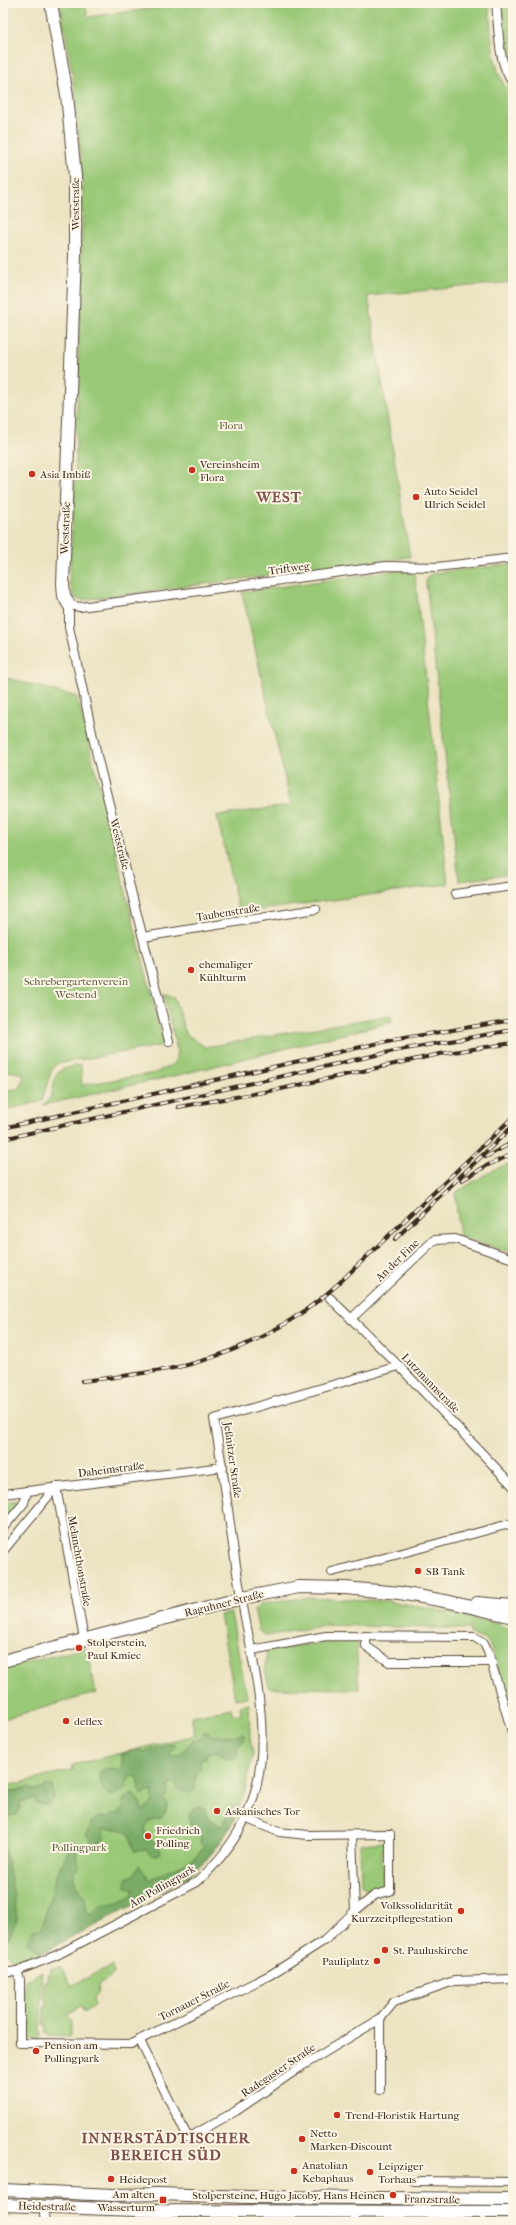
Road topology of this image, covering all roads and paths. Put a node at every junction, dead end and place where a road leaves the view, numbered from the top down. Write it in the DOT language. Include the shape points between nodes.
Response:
graph roads {
  1 [pos="51,3"];
  2 [pos="496,3"];
  3 [pos="513,83"];
  4 [pos="513,558"];
  5 [pos="69,605"];
  6 [pos="513,886"];
  7 [pos="455,894"];
  8 [pos="316,909"];
  9 [pos="143,937"];
  10 [pos="169,1041"];
  11 [pos="513,1259"];
  12 [pos="330,1298"];
  13 [pos="351,1320"];
  14 [pos="399,1366"];
  15 [pos="222,1467"];
  16 [pos="513,1486"];
  17 [pos="56,1487"];
  18 [pos="27,1491"];
  19 [pos="3,1494"];
  20 [pos="513,1524"];
  21 [pos="3,1528"];
  22 [pos="3,1550"];
  23 [pos="332,1572"];
  24 [pos="242,1598"];
  25 [pos="450,1602"];
  26 [pos="513,1606"];
  27 [pos="513,1617"];
  28 [pos="366,1636"];
  29 [pos="84,1639"];
  30 [pos="252,1650"];
  31 [pos="3,1661"];
  32 [pos="492,1662"];
  33 [pos="513,1735"];
  34 [pos="245,1818"];
  35 [pos="352,1836"];
  36 [pos="355,1910"];
  37 [pos="17,1971"];
  38 [pos="3,1973"];
  39 [pos="513,1979"];
  40 [pos="380,2019"];
  41 [pos="140,2041"];
  42 [pos="380,2090"];
  43 [pos="413,2181"];
  44 [pos="513,2182"];
  45 [pos="3,2190"];
  46 [pos="352,2198"];
  47 [pos="513,2199"];
  48 [pos="3,2205"];
  49 [pos="43,2206"];
  50 [pos="513,2212"];
  51 [pos="355,2216"];
  52 [pos="45,2222"];
  1 -- 5 [label="main road, Weststraße" via="67,96 75,176 75,255 63,584 64,596"];
  2 -- 3 [label="street" via="504,64"];
  4 -- 5 [label="street, Triftweg" via="436,567 386,566 80,607"];
  5 -- 9 [label="street, Weststraße" via="69,627 97,753"];
  6 -- 7 [label="street"];
  8 -- 9 [label="street, Taubenstraße"];
  9 -- 10 [label="street, Weststraße"];
  11 -- 13 [label="street, An der Fine" via="455,1239 434,1240"];
  12 -- 13 [label="street, Lutzmannstraße"];
  13 -- 14 [label="street, Lutzmannstraße"];
  14 -- 15 [label="street, Jeßnitzer Straße" via="214,1419"];
  14 -- 16 [label="street, Lutzmannstraße"];
  15 -- 17 [label="street, Daheimstraße"];
  15 -- 24 [label="street, Jeßnitzer Straße"];
  17 -- 18 [label="street, Daheimstraße"];
  17 -- 22 [label="street"];
  17 -- 29 [label="street, Melanchthonstraße"];
  18 -- 19 [label="street, Daheimstraße"];
  18 -- 21 [label="street" via="24,1503"];
  20 -- 23 [label="street"];
  24 -- 25 [label="main road, Raguhner Straße" via="309,1586 381,1591"];
  24 -- 29 [label="main road, Raguhner Straße"];
  24 -- 30 [label="street, Am Pollingpark"];
  25 -- 26 [label="main road, Raguhner Straße"];
  25 -- 27 [label="main road, Raguhner Straße"];
  28 -- 30 [label="street" via="326,1636"];
  28 -- 32 [label="street" via="474,1637 484,1643"];
  28 -- 32 [label="street" via="366,1646 390,1662"];
  29 -- 31 [label="main road, Raguhner Straße"];
  30 -- 34 [label="street, Am Pollingpark" via="261,1700 262,1754 256,1790"];
  32 -- 33 [label="street"];
  34 -- 35 [label="street, Tornauer Straße" via="279,1832"];
  34 -- 37 [label="street, Am Pollingpark" via="227,1848 197,1882 57,1954"];
  35 -- 36 [label="street"];
  35 -- 36 [label="street, Tornauer Straße" via="390,1834 390,1891 375,1895"];
  36 -- 41 [label="street, Tornauer Straße" via="325,1940 270,1975"];
  37 -- 38 [label="street, Am Pollingpark"];
  37 -- 41 [label="street, Tornauer Straße" via="20,1980 20,2042 125,2044"];
  39 -- 40 [label="street, Radegaster Straße" via="454,1981 432,1987 394,2002"];
  40 -- 41 [label="street, Radegaster Straße" via="302,2066 236,2111 188,2138"];
  40 -- 42 [label="street"];
  43 -- 44 [label="street, Franzstraße"];
  45 -- 46 [label="main road, Heidestraße" via="114,2195"];
  46 -- 47 [label="main road, Franzstraße"];
  48 -- 49 [label="main road, Heidestraße"];
  49 -- 51 [label="main road, Heidestraße"];
  49 -- 52 [label="street"];
  50 -- 51 [label="main road, Franzstraße"];
}
